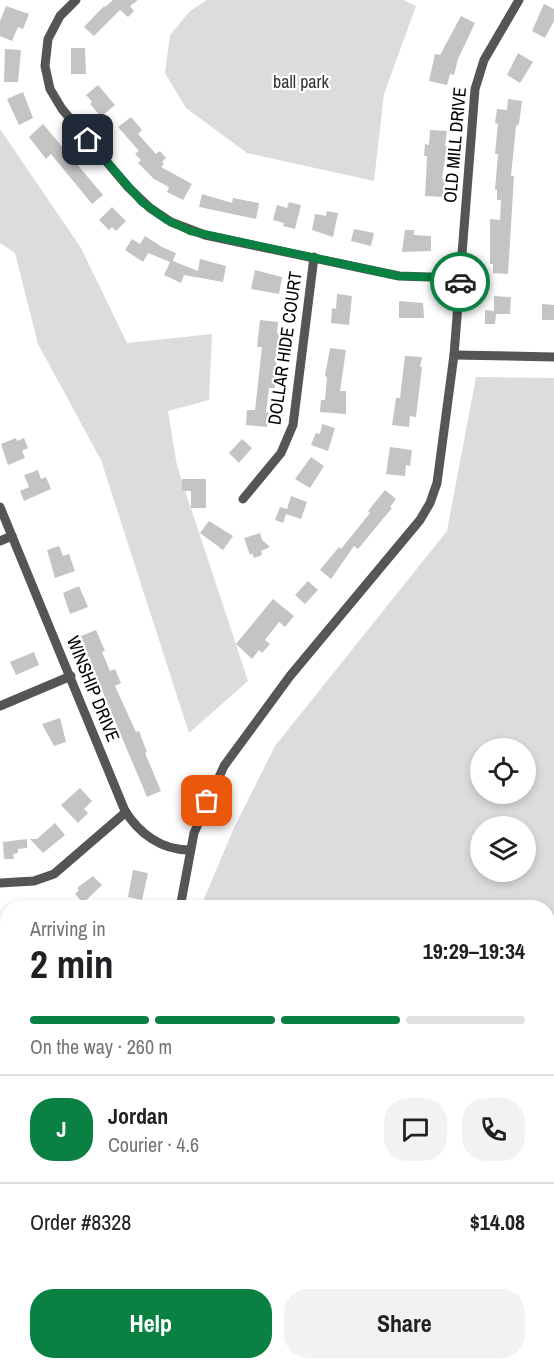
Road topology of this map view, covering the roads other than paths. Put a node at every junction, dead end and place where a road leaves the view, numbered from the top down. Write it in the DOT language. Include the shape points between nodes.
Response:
graph roads {
  1 [pos="76,0"];
  2 [pos="519,0"];
  3 [pos="314,257"];
  4 [pos="460,278"];
  5 [pos="454,355"];
  6 [pos="554,357"];
  7 [pos="243,499"];
  8 [pos="0,507"];
  9 [pos="12,536"];
  10 [pos="0,542"];
  11 [pos="71,676"];
  12 [pos="0,706"];
  13 [pos="126,812"];
  14 [pos="189,850"];
  15 [pos="0,883"];
  16 [pos="181,900"];
  1 -- 3 [label="street" via="52,30 45,50 47,80 56,102 128,188 167,220 190,231"];
  2 -- 4 [label="street, OLD MILL DRIVE" via="484,60 475,89"];
  3 -- 4 [label="street" via="399,276"];
  3 -- 7 [label="street, DOLLAR HIDE COURT" via="293,425 281,453"];
  4 -- 5 [label="street, OLD MILL DRIVE"];
  5 -- 6 [label="street"];
  5 -- 14 [label="street, OLD MILL DRIVE" via="439,473 425,512 290,676 229,758 201,814"];
  8 -- 9 [label="street, WINSHIP DRIVE"];
  9 -- 10 [label="street"];
  9 -- 11 [label="street, WINSHIP DRIVE"];
  11 -- 12 [label="street"];
  11 -- 13 [label="street, WINSHIP DRIVE"];
  13 -- 14 [label="street, WINSHIP DRIVE" via="154,841"];
  13 -- 15 [label="street" via="54,874 34,881"];
  14 -- 16 [label="street, OLD MILL DRIVE"];
}
